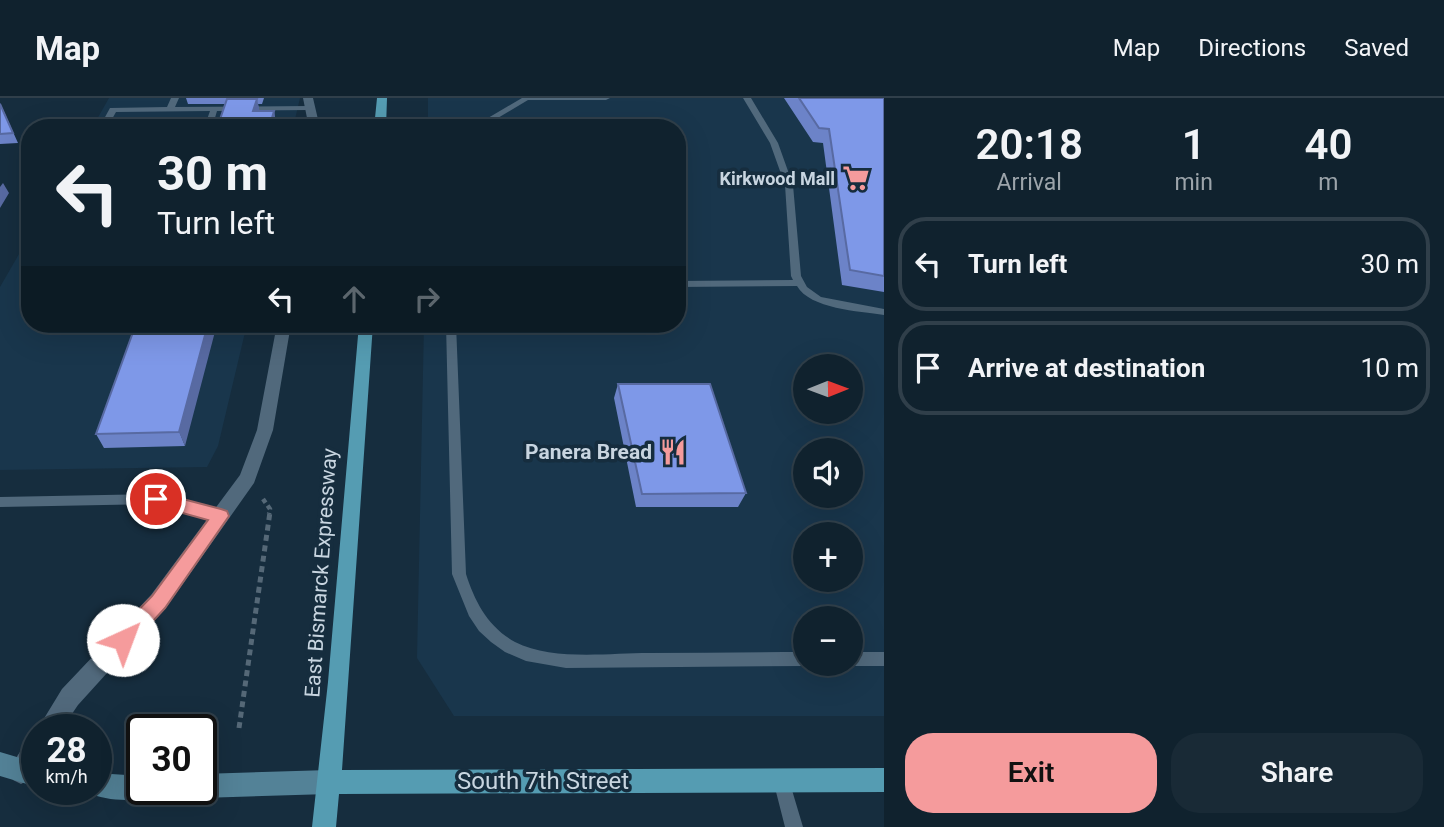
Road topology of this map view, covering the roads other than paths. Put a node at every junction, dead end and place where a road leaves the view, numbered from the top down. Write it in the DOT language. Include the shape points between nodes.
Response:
graph roads {
  1 [pos="175,98"];
  2 [pos="382,98"];
  3 [pos="527,98"];
  4 [pos="606,98"];
  5 [pos="747,98"];
  6 [pos="309,103"];
  7 [pos="170,109"];
  8 [pos="214,109"];
  9 [pos="108,119"];
  10 [pos="211,119"];
  11 [pos="381,119"];
  12 [pos="491,119"];
  13 [pos="798,283"];
  14 [pos="686,284"];
  15 [pos="884,312"];
  16 [pos="282,333"];
  17 [pos="365,333"];
  18 [pos="451,333"];
  19 [pos="0,502"];
  20 [pos="221,516"];
  21 [pos="793,659"];
  22 [pos="863,659"];
  23 [pos="884,659"];
  24 [pos="59,714"];
  25 [pos="781,780"];
  26 [pos="884,780"];
  27 [pos="329,782"];
  28 [pos="217,786"];
  29 [pos="324,827"];
  30 [pos="794,827"];
  1 -- 7 [label="lane"];
  2 -- 11 [label="main road"];
  3 -- 4 [label="lane"];
  3 -- 12 [label="lane"];
  5 -- 13 [label="lane" via="774,144 789,185"];
  6 -- 8 [label="lane"];
  7 -- 8 [label="lane"];
  7 -- 9 [label="lane" via="113,110"];
  8 -- 10 [label="lane"];
  13 -- 14 [label="lane"];
  13 -- 15 [label="lane" via="818,300"];
  16 -- 20 [label="street" via="265,430 248,478"];
  17 -- 27 [label="main road, East Bismarck Expressway"];
  18 -- 21 [label="lane" via="459,574 477,618 494,635 514,649 556,660"];
  19 -- 20 [label="lane" via="156,499"];
  20 -- 24 [label="street" via="158,602"];
  22 -- 23 [label="lane"];
  25 -- 26 [label="main road, South 7th Street"];
  25 -- 27 [label="main road, South 7th Street"];
  25 -- 30 [label="lane"];
  27 -- 28 [label="street, South 7th Street"];
  27 -- 29 [label="main road, East Bismarck Expressway"];
}
